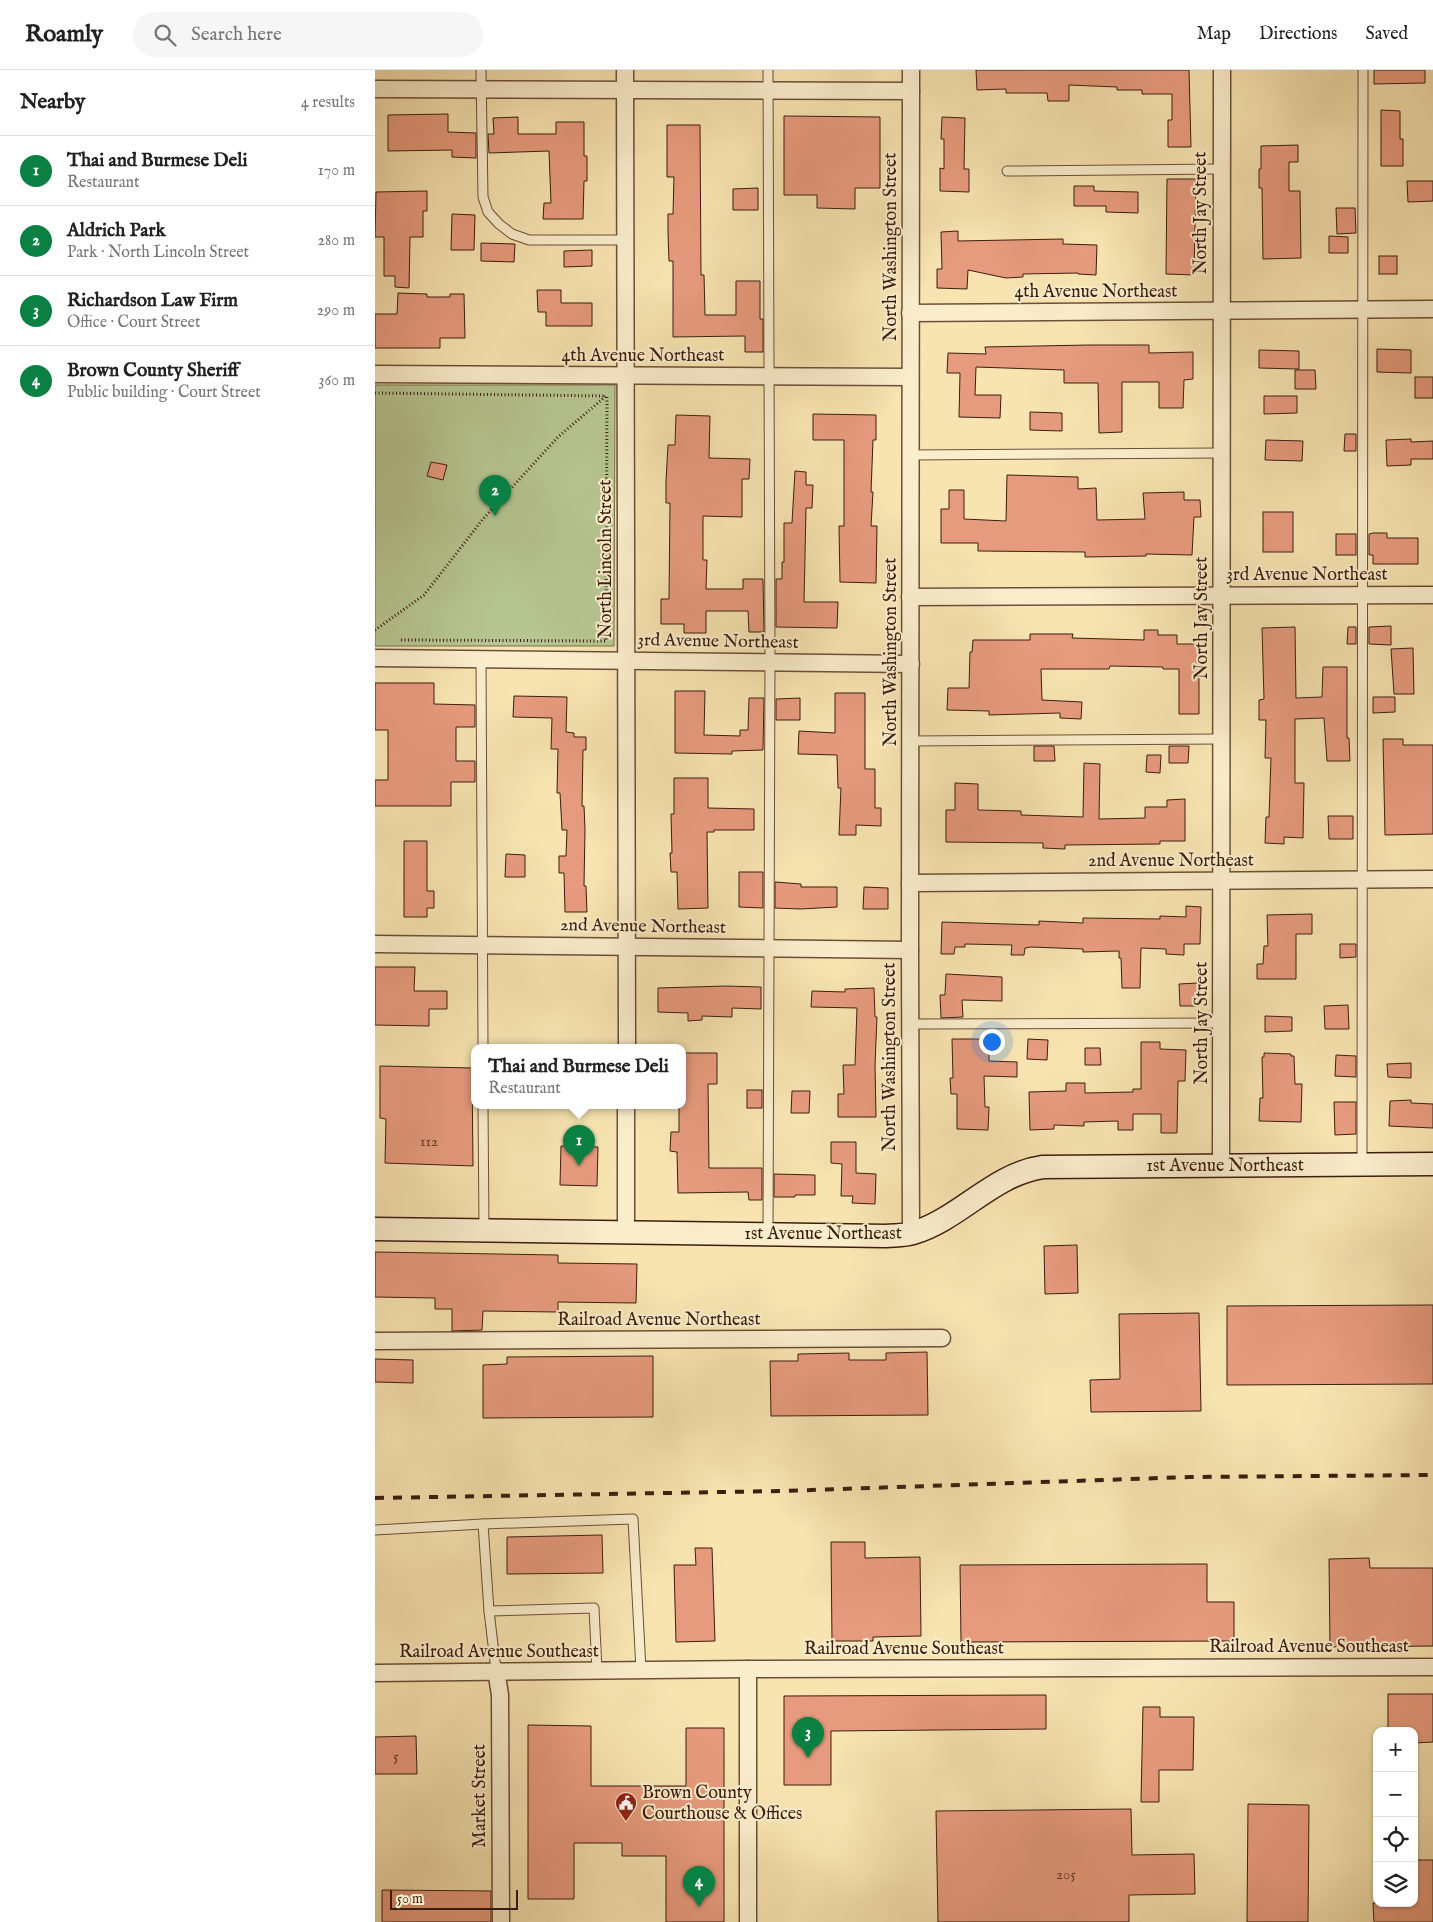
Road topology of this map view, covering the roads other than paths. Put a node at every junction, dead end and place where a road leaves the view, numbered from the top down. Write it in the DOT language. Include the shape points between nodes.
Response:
graph roads {
  1 [pos="481,70"];
  2 [pos="625,70"];
  3 [pos="768,70"];
  4 [pos="911,70"];
  5 [pos="1222,70"];
  6 [pos="1363,70"];
  7 [pos="375,89"];
  8 [pos="625,89"];
  9 [pos="481,90"];
  10 [pos="768,90"];
  11 [pos="911,91"];
  12 [pos="1222,169"];
  13 [pos="1007,171"];
  14 [pos="625,240"];
  15 [pos="1433,308"];
  16 [pos="1363,309"];
  17 [pos="1221,311"];
  18 [pos="910,313"];
  19 [pos="375,374"];
  20 [pos="626,376"];
  21 [pos="770,377"];
  22 [pos="910,378"];
  23 [pos="1221,453"];
  24 [pos="911,456"];
  25 [pos="1363,595"];
  26 [pos="1433,595"];
  27 [pos="1222,596"];
  28 [pos="911,597"];
  29 [pos="375,658"];
  30 [pos="481,658"];
  31 [pos="626,660"];
  32 [pos="770,662"];
  33 [pos="911,664"];
  34 [pos="1222,739"];
  35 [pos="911,741"];
  36 [pos="1221,880"];
  37 [pos="1363,880"];
  38 [pos="1433,880"];
  39 [pos="910,883"];
  40 [pos="375,944"];
  41 [pos="482,945"];
  42 [pos="627,946"];
  43 [pos="769,948"];
  44 [pos="910,950"];
  45 [pos="1222,1023"];
  46 [pos="910,1024"];
  47 [pos="483,1044"];
  48 [pos="627,1044"];
  49 [pos="483,1109"];
  50 [pos="626,1109"];
  51 [pos="1433,1164"];
  52 [pos="1362,1165"];
  53 [pos="1221,1166"];
  54 [pos="375,1229"];
  55 [pos="484,1231"];
  56 [pos="626,1233"];
  57 [pos="768,1234"];
  58 [pos="911,1234"];
  59 [pos="942,1338"];
  60 [pos="375,1341"];
  61 [pos="483,1524"];
  62 [pos="375,1530"];
  63 [pos="489,1611"];
  64 [pos="1433,1667"];
  65 [pos="748,1669"];
  66 [pos="496,1670"];
  67 [pos="641,1670"];
  68 [pos="597,1671"];
  69 [pos="375,1672"];
  70 [pos="501,1922"];
  71 [pos="748,1922"];
  1 -- 9 [label="lane"];
  2 -- 8 [label="street, North Lincoln Street"];
  3 -- 10 [label="lane"];
  4 -- 11 [label="street, North Washington Street"];
  5 -- 12 [label="street, North Jay Street"];
  6 -- 16 [label="lane"];
  7 -- 9 [label="street"];
  8 -- 9 [label="street"];
  8 -- 10 [label="street"];
  8 -- 14 [label="street, North Lincoln Street"];
  9 -- 14 [label="lane" via="483,197 488,212 499,224 512,234 529,240"];
  10 -- 11 [label="street"];
  10 -- 21 [label="lane"];
  11 -- 18 [label="street, North Washington Street"];
  12 -- 13 [label="lane"];
  12 -- 17 [label="street, North Jay Street"];
  14 -- 20 [label="street, North Lincoln Street"];
  15 -- 16 [label="street, 4th Avenue Northeast"];
  16 -- 17 [label="street, 4th Avenue Northeast"];
  16 -- 25 [label="lane"];
  17 -- 18 [label="street, 4th Avenue Northeast"];
  17 -- 23 [label="street, North Jay Street"];
  18 -- 22 [label="street, North Washington Street"];
  19 -- 20 [label="street, 4th Avenue Northeast"];
  20 -- 21 [label="street, 4th Avenue Northeast"];
  20 -- 31 [label="street, North Lincoln Street"];
  21 -- 22 [label="street, 4th Avenue Northeast"];
  21 -- 32 [label="lane"];
  22 -- 24 [label="street, North Washington Street"];
  23 -- 24 [label="lane"];
  23 -- 27 [label="street, North Jay Street"];
  24 -- 28 [label="street, North Washington Street"];
  25 -- 26 [label="street, 3rd Avenue Northeast"];
  25 -- 27 [label="street, 3rd Avenue Northeast"];
  25 -- 37 [label="lane"];
  27 -- 28 [label="street, 3rd Avenue Northeast"];
  27 -- 34 [label="street, North Jay Street"];
  28 -- 33 [label="street, North Washington Street"];
  29 -- 30 [label="street, 3rd Avenue Northeast"];
  30 -- 31 [label="street, 3rd Avenue Northeast"];
  30 -- 41 [label="lane"];
  31 -- 32 [label="street, 3rd Avenue Northeast"];
  31 -- 42 [label="street, North Lincoln Street"];
  32 -- 33 [label="street, 3rd Avenue Northeast"];
  32 -- 43 [label="lane"];
  33 -- 35 [label="street, North Washington Street"];
  34 -- 35 [label="lane"];
  34 -- 36 [label="street, North Jay Street"];
  35 -- 39 [label="street, North Washington Street"];
  36 -- 37 [label="street, 2nd Avenue Northeast"];
  36 -- 39 [label="street, 2nd Avenue Northeast"];
  36 -- 45 [label="street, North Jay Street"];
  37 -- 38 [label="street, 2nd Avenue Northeast"];
  37 -- 52 [label="lane"];
  39 -- 44 [label="street, North Washington Street"];
  40 -- 41 [label="street, 2nd Avenue Northeast"];
  41 -- 42 [label="street, 2nd Avenue Northeast"];
  41 -- 47 [label="lane"];
  42 -- 43 [label="street, 2nd Avenue Northeast"];
  42 -- 48 [label="street, North Lincoln Street"];
  43 -- 44 [label="street, 2nd Avenue Northeast"];
  43 -- 57 [label="lane"];
  44 -- 46 [label="street, North Washington Street"];
  45 -- 46 [label="lane"];
  45 -- 53 [label="street, North Jay Street"];
  46 -- 58 [label="street, North Washington Street"];
  49 -- 55 [label="lane"];
  50 -- 56 [label="street"];
  51 -- 52 [label="street, 1st Avenue Northeast"];
  52 -- 53 [label="street, 1st Avenue Northeast"];
  53 -- 58 [label="street, 1st Avenue Northeast" via="1027,1169 948,1217"];
  54 -- 55 [label="street, 1st Avenue Northeast"];
  55 -- 56 [label="street, 1st Avenue Northeast"];
  56 -- 57 [label="street, 1st Avenue Northeast"];
  57 -- 58 [label="street, 1st Avenue Northeast"];
  59 -- 60 [label="street, Railroad Avenue Northeast"];
  61 -- 62 [label="lane"];
  61 -- 63 [label="lane"];
  61 -- 67 [label="lane" via="633,1519"];
  63 -- 66 [label="lane"];
  63 -- 68 [label="lane" via="594,1608"];
  64 -- 65 [label="street, Railroad Avenue Southeast"];
  65 -- 67 [label="street, Railroad Avenue Southeast"];
  65 -- 71 [label="street"];
  66 -- 68 [label="street, Railroad Avenue Southeast"];
  66 -- 69 [label="street, Railroad Avenue Southeast"];
  66 -- 70 [label="street, Market Street"];
  67 -- 68 [label="street, Railroad Avenue Southeast"];
}
